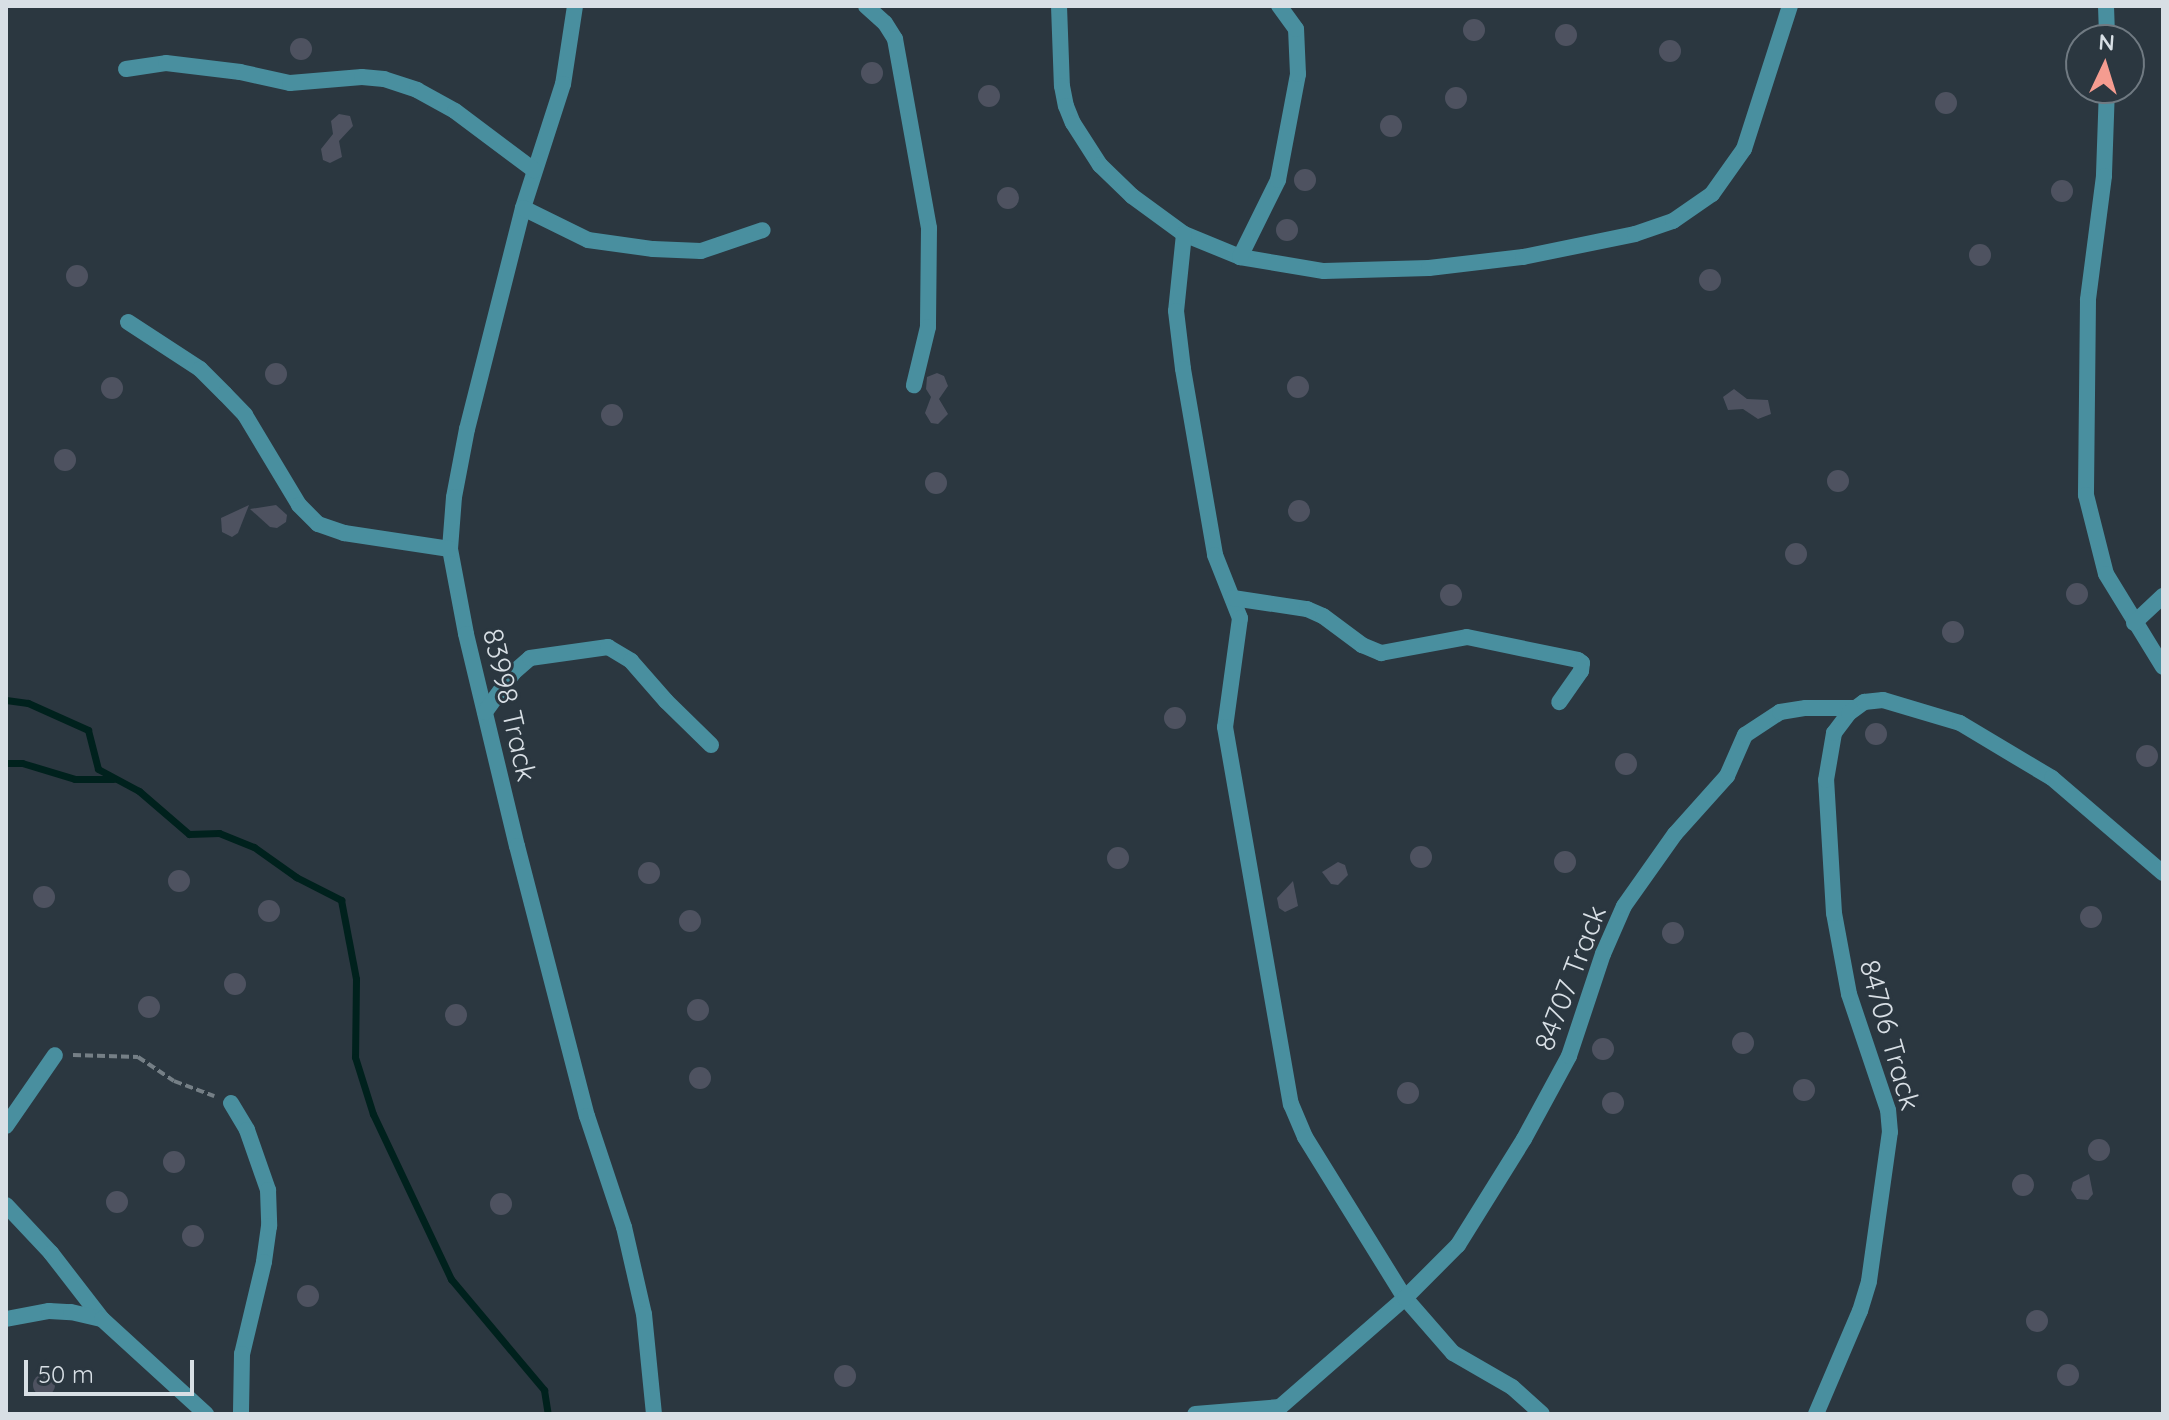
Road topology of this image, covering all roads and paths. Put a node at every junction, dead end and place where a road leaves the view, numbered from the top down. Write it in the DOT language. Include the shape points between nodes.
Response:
graph roads {
  1 [pos="575,6"];
  2 [pos="866,6"];
  3 [pos="1059,6"];
  4 [pos="1279,6"];
  5 [pos="1790,6"];
  6 [pos="126,69"];
  7 [pos="2106,104"];
  8 [pos="534,170"];
  9 [pos="523,208"];
  10 [pos="763,230"];
  11 [pos="1184,234"];
  12 [pos="1240,257"];
  13 [pos="128,322"];
  14 [pos="914,385"];
  15 [pos="450,549"];
  16 [pos="2163,596"];
  17 [pos="1233,598"];
  18 [pos="2134,623"];
  19 [pos="2163,667"];
  20 [pos="1559,702"];
  21 [pos="1852,710"];
  22 [pos="485,712"];
  23 [pos="711,745"];
  24 [pos="2163,873"];
  25 [pos="55,1055"];
  26 [pos="231,1103"];
  27 [pos="6,1126"];
  28 [pos="6,1205"];
  29 [pos="1405,1298"];
  30 [pos="6,1319"];
  31 [pos="102,1319"];
  32 [pos="1280,1410"];
  33 [pos="206,1414"];
  34 [pos="241,1414"];
  35 [pos="654,1414"];
  36 [pos="1195,1414"];
  37 [pos="1542,1414"];
  38 [pos="1816,1414"];
  1 -- 8 [label="street, 83998 Track" via="563,84"];
  2 -- 14 [label="street" via="895,39 929,228 928,327"];
  3 -- 11 [label="street" via="1062,86 1073,123 1111,175"];
  4 -- 12 [label="street" via="1296,29 1298,74 1278,180"];
  5 -- 12 [label="street" via="1744,149 1712,194 1673,221 1576,247 1429,268 1324,271"];
  6 -- 8 [label="street" via="166,63 290,83 384,79 455,111"];
  7 -- 18 [label="street" via="2086,334 2086,495 2106,574"];
  8 -- 9 [label="street, 83998 Track"];
  9 -- 10 [label="street" via="588,240 653,249 701,251"];
  9 -- 15 [label="street, 83998 Track" via="467,429"];
  11 -- 12 [label="street"];
  11 -- 17 [label="street" via="1176,294 1179,344 1215,555"];
  13 -- 15 [label="street" via="200,369 245,415 299,505 318,524 344,533"];
  15 -- 22 [label="street, 83998 Track"];
  16 -- 18 [label="street"];
  17 -- 20 [label="street" via="1307,609 1381,653 1467,637 1578,660 1581,671"];
  17 -- 29 [label="street" via="1240,618 1225,727 1291,1104 1305,1137"];
  18 -- 19 [label="street"];
  21 -- 24 [label="street, 84707 Track" via="1883,700 1922,708 2002,745 2052,778"];
  21 -- 29 [label="street, 84707 Track" via="1780,712 1745,735 1727,776 1675,834 1624,906 1569,1056 1524,1139 1458,1245"];
  21 -- 38 [label="street, 84706 Track" via="1834,733 1829,754 1828,861 1849,994 1888,1110 1890,1132 1869,1281"];
  22 -- 23 [label="street" via="530,658 608,647 631,661"];
  22 -- 35 [label="street, 83998 Track" via="587,1116 624,1227 644,1314"];
  25 -- 26 [label="path" via="138,1057 174,1081"];
  25 -- 27 [label="street"];
  26 -- 34 [label="street" via="268,1190 269,1226 242,1354"];
  28 -- 31 [label="street"];
  29 -- 32 [label="street, 84707 Track"];
  29 -- 37 [label="street" via="1453,1353 1512,1387"];
  30 -- 31 [label="street" via="49,1311"];
  31 -- 33 [label="street"];
  32 -- 36 [label="street"];
}
